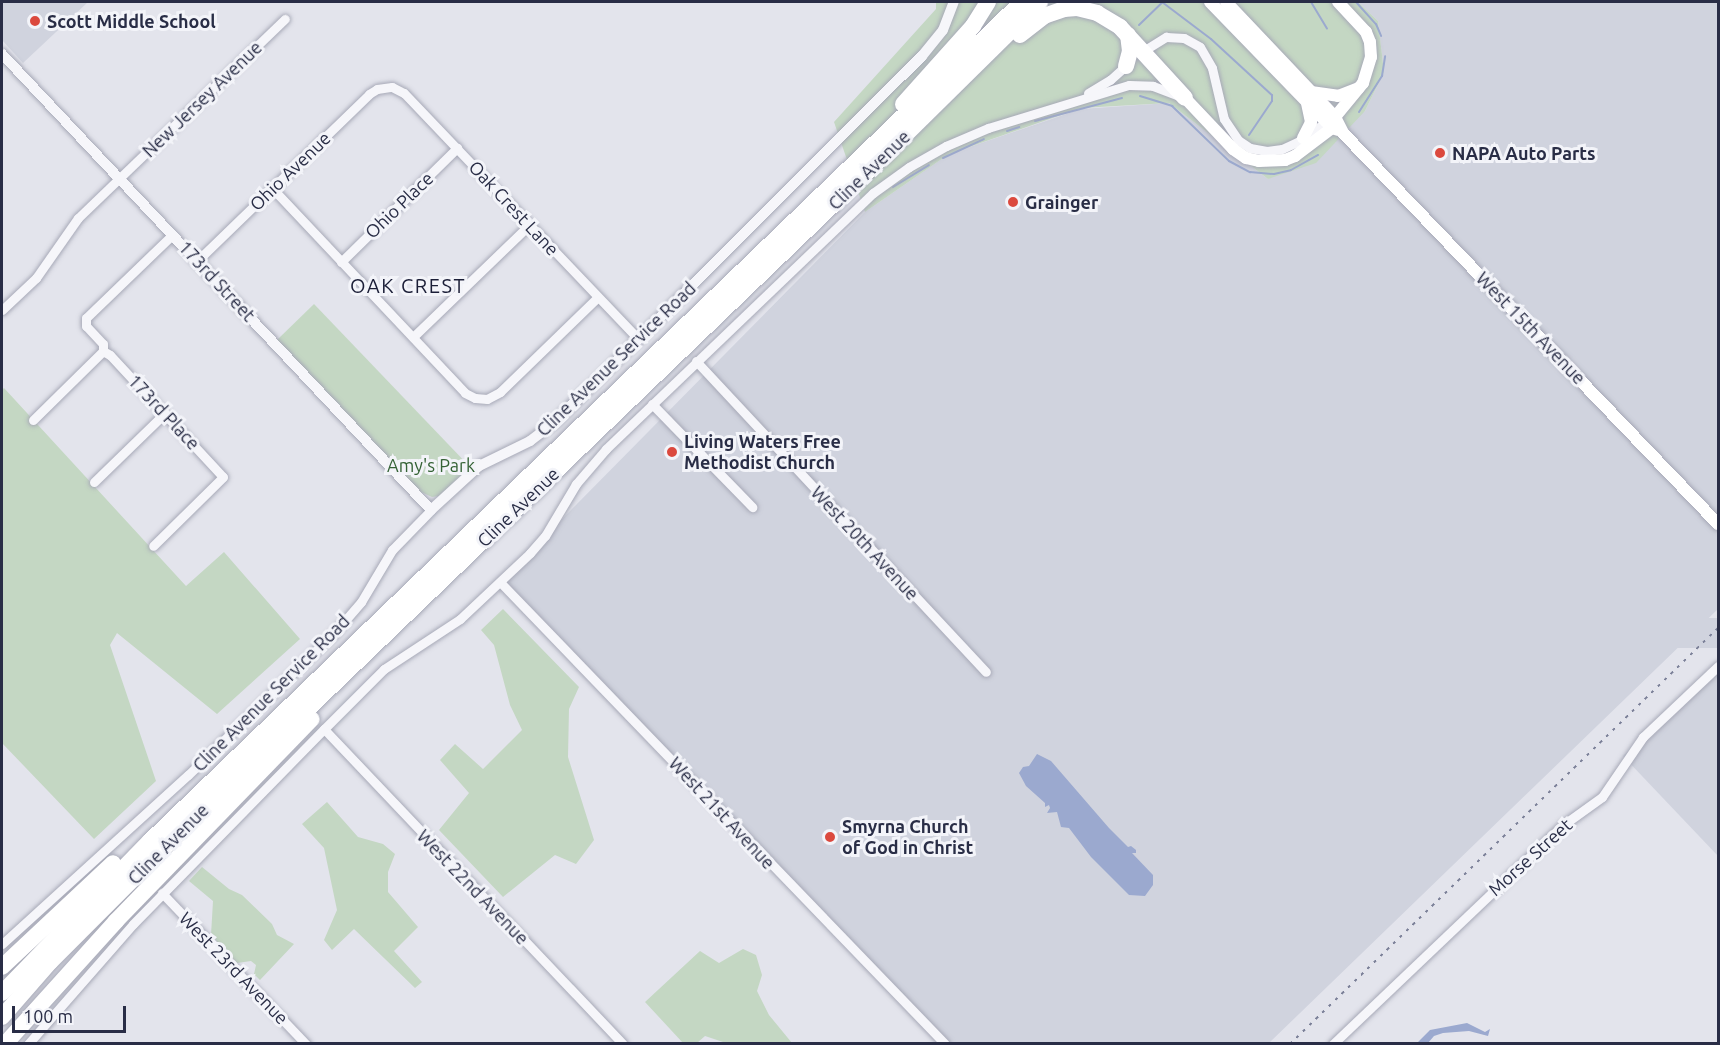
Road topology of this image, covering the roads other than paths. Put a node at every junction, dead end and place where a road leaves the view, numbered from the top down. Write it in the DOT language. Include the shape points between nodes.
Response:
graph roads {
  1 [pos="954,2"];
  2 [pos="988,2"];
  3 [pos="1022,2"];
  4 [pos="1040,2"];
  5 [pos="1210,2"];
  6 [pos="1226,2"];
  7 [pos="1338,2"];
  8 [pos="285,19"];
  9 [pos="1128,35"];
  10 [pos="1142,51"];
  11 [pos="2,54"];
  12 [pos="1126,66"];
  13 [pos="385,87"];
  14 [pos="1360,87"];
  15 [pos="1309,97"];
  16 [pos="1185,98"];
  17 [pos="1075,100"];
  18 [pos="1334,124"];
  19 [pos="1304,138"];
  20 [pos="457,148"];
  21 [pos="889,151"];
  22 [pos="852,167"];
  23 [pos="120,179"];
  24 [pos="273,189"];
  25 [pos="529,225"];
  26 [pos="172,234"];
  27 [pos="198,261"];
  28 [pos="341,262"];
  29 [pos="598,297"];
  30 [pos="2,310"];
  31 [pos="413,337"];
  32 [pos="638,339"];
  33 [pos="103,351"];
  34 [pos="696,362"];
  35 [pos="652,404"];
  36 [pos="165,413"];
  37 [pos="33,420"];
  38 [pos="94,482"];
  39 [pos="752,507"];
  40 [pos="431,510"];
  41 [pos="1719,524"];
  42 [pos="153,546"];
  43 [pos="500,582"];
  44 [pos="1719,666"];
  45 [pos="347,671"];
  46 [pos="986,672"];
  47 [pos="324,729"];
  48 [pos="150,841"];
  49 [pos="162,893"];
  50 [pos="2,944"];
  51 [pos="2,967"];
  52 [pos="2,993"];
  53 [pos="2,1017"];
  54 [pos="5,1044"];
  55 [pos="28,1044"];
  56 [pos="306,1044"];
  57 [pos="623,1044"];
  58 [pos="945,1044"];
  59 [pos="1333,1044"];
  1 -- 32 [label="street, Cline Avenue Service Road" via="943,30 922,56"];
  2 -- 22 [label="highway" via="973,26"];
  3 -- 22 [label="highway, Cline Avenue"];
  4 -- 21 [label="highway, Cline Avenue"];
  5 -- 15 [label="main road, West 15th Avenue"];
  6 -- 15 [label="main road, West 15th Avenue"];
  7 -- 14 [label="main road" via="1370,42 1370,64"];
  8 -- 23 [label="street, New Jersey Avenue"];
  9 -- 10 [label="highway"];
  9 -- 12 [label="highway" via="1130,51"];
  9 -- 21 [label="highway" via="1107,17 1089,10 1064,9 1044,16"];
  10 -- 12 [label="street, Cline Avenue"];
  10 -- 16 [label="highway"];
  10 -- 19 [label="street, Cline Avenue" via="1166,37 1184,38 1200,47 1212,68 1224,119 1238,140 1250,148 1282,149"];
  11 -- 23 [label="street, 173rd Street"];
  12 -- 17 [label="street, Cline Avenue"];
  13 -- 20 [label="street, Oak Crest Lane" via="404,93"];
  13 -- 24 [label="street, Ohio Avenue" via="369,94"];
  14 -- 15 [label="main road" via="1338,96"];
  14 -- 18 [label="main road"];
  15 -- 18 [label="main road, West 15th Avenue"];
  15 -- 19 [label="main road" via="1311,122"];
  16 -- 17 [label="street, Cline Avenue" via="1153,86 1129,85"];
  16 -- 18 [label="main road, Cline Avenue" via="1233,149 1252,160 1273,162 1291,158"];
  17 -- 34 [label="street, Cline Avenue" via="988,128 946,146 894,177 823,239"];
  18 -- 19 [label="street, Cline Avenue"];
  18 -- 41 [label="main road, West 15th Avenue"];
  20 -- 25 [label="street, Oak Crest Lane"];
  20 -- 28 [label="street, Ohio Place"];
  21 -- 45 [label="highway, Cline Avenue"];
  22 -- 48 [label="highway, Cline Avenue"];
  23 -- 26 [label="street, 173rd Street"];
  23 -- 30 [label="street, New Jersey Avenue" via="78,218 36,278"];
  24 -- 27 [label="street, Ohio Avenue"];
  24 -- 28 [label="street"];
  25 -- 29 [label="street, Oak Crest Lane"];
  25 -- 31 [label="street"];
  26 -- 27 [label="street, 173rd Street"];
  26 -- 33 [label="street, 173rd Place" via="86,318 86,326 102,344"];
  27 -- 40 [label="street, 173rd Street"];
  28 -- 31 [label="street"];
  29 -- 31 [label="street" via="500,392 481,399 465,393"];
  29 -- 32 [label="street, Oak Crest Lane"];
  32 -- 40 [label="street, Cline Avenue Service Road" via="542,434 479,466"];
  33 -- 36 [label="street, 173rd Place"];
  33 -- 37 [label="street"];
  34 -- 35 [label="street, Cline Avenue"];
  34 -- 46 [label="street, West 20th Avenue"];
  35 -- 39 [label="street"];
  35 -- 43 [label="street, Cline Avenue" via="592,464 542,540"];
  36 -- 38 [label="street"];
  36 -- 42 [label="street, 173rd Place" via="223,477"];
  40 -- 50 [label="street, Cline Avenue Service Road" via="392,549 361,602 335,632 188,775"];
  43 -- 47 [label="street, Cline Avenue" via="460,619 384,669"];
  43 -- 58 [label="street, West 21st Avenue"];
  44 -- 59 [label="street, Morse Street" via="1643,737 1602,797 1563,825"];
  45 -- 53 [label="highway, Cline Avenue" via="50,962"];
  45 -- 54 [label="highway" via="322,709 116,921"];
  47 -- 49 [label="street, Cline Avenue"];
  47 -- 57 [label="street, West 22nd Avenue"];
  48 -- 51 [label="highway" via="118,858"];
  48 -- 52 [label="highway, Cline Avenue"];
  49 -- 55 [label="street, Cline Avenue"];
  49 -- 56 [label="street, West 23rd Avenue"];
}
